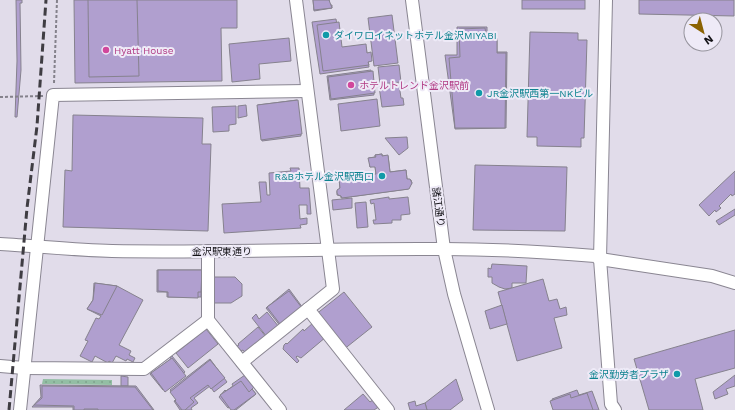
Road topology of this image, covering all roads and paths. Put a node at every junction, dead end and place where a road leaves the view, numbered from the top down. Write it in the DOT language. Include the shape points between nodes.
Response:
graph roads {
  1 [pos="57,0"];
  2 [pos="296,0"];
  3 [pos="412,0"];
  4 [pos="606,0"];
  5 [pos="307,91"];
  6 [pos="53,95"];
  7 [pos="0,97"];
  8 [pos="0,244"];
  9 [pos="38,246"];
  10 [pos="327,249"];
  11 [pos="444,249"];
  12 [pos="208,251"];
  13 [pos="600,259"];
  14 [pos="735,283"];
  15 [pos="308,310"];
  16 [pos="208,320"];
  17 [pos="242,362"];
  18 [pos="0,366"];
  19 [pos="24,368"];
  20 [pos="20,410"];
  21 [pos="280,410"];
  22 [pos="388,410"];
  23 [pos="488,410"];
  24 [pos="615,410"];
  1 -- 6 [label="path"];
  2 -- 5 [label="street"];
  3 -- 11 [label="street, 諸江通り"];
  4 -- 13 [label="street"];
  5 -- 6 [label="street"];
  5 -- 10 [label="street"];
  6 -- 7 [label="path"];
  6 -- 9 [label="street"];
  8 -- 9 [label="street, 金沢駅東通り"];
  9 -- 12 [label="street, 金沢駅東通り" via="110,251"];
  9 -- 19 [label="street"];
  10 -- 11 [label="street, 金沢駅東通り"];
  10 -- 12 [label="street, 金沢駅東通り"];
  10 -- 15 [label="street" via="333,289"];
  11 -- 13 [label="street, 金沢駅東通り" via="534,252 595,256"];
  11 -- 23 [label="street, 諸江通り" via="454,294"];
  12 -- 16 [label="street"];
  13 -- 14 [label="street, 金沢駅東通り" via="712,276"];
  13 -- 24 [label="street" via="611,404"];
  15 -- 17 [label="street"];
  15 -- 22 [label="street"];
  16 -- 17 [label="street"];
  16 -- 19 [label="street" via="144,369"];
  17 -- 21 [label="street"];
  18 -- 19 [label="street"];
  19 -- 20 [label="street"];
}
